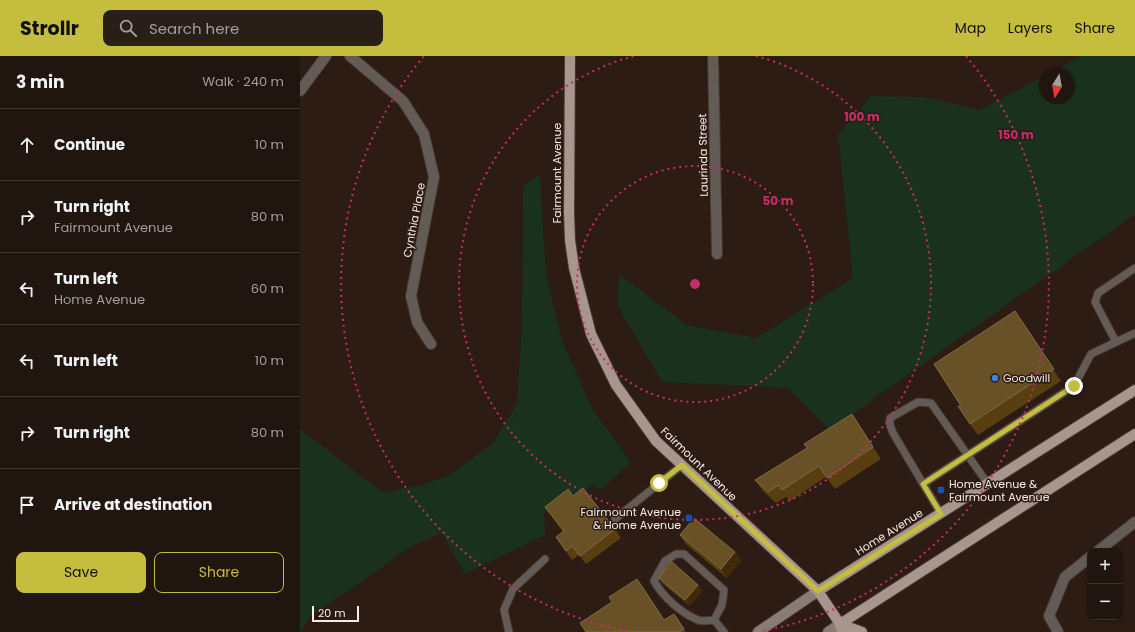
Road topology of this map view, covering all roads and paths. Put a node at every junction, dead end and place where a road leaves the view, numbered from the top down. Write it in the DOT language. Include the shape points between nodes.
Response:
graph roads {
  1 [pos="326,56"];
  2 [pos="350,56"];
  3 [pos="570,56"];
  4 [pos="713,56"];
  5 [pos="300,91"];
  6 [pos="716,254"];
  7 [pos="1135,268"];
  8 [pos="1135,333"];
  9 [pos="1116,342"];
  10 [pos="431,344"];
  11 [pos="1135,390"];
  12 [pos="1135,434"];
  13 [pos="968,456"];
  14 [pos="682,465"];
  15 [pos="923,484"];
  16 [pos="988,484"];
  17 [pos="941,514"];
  18 [pos="616,519"];
  19 [pos="1135,522"];
  20 [pos="1102,548"];
  21 [pos="545,559"];
  22 [pos="1087,559"];
  23 [pos="818,591"];
  24 [pos="714,620"];
  25 [pos="841,628"];
  26 [pos="509,632"];
  27 [pos="724,632"];
  28 [pos="758,632"];
  29 [pos="828,632"];
  30 [pos="862,632"];
  31 [pos="1058,632"];
  1 -- 5 [label="street"];
  2 -- 10 [label="street, Cynthia Place" via="403,101 424,134 434,177 411,296 417,322"];
  3 -- 14 [label="main road, Fairmount Avenue" via="569,220 574,268 581,300 591,334 616,385 656,441"];
  4 -- 6 [label="street, Laurinda Street"];
  7 -- 9 [label="lane" via="1098,293 1095,302"];
  8 -- 9 [label="lane"];
  9 -- 13 [label="lane" via="1091,354 1074,386"];
  11 -- 16 [label="main road, Home Avenue"];
  12 -- 25 [label="main road"];
  13 -- 15 [label="lane"];
  13 -- 15 [label="lane" via="931,403 918,402 890,418 893,433"];
  13 -- 16 [label="lane"];
  14 -- 18 [label="lane"];
  14 -- 23 [label="main road, Fairmount Avenue"];
  15 -- 17 [label="lane"];
  16 -- 17 [label="main road, Home Avenue"];
  17 -- 23 [label="main road, Home Avenue"];
  19 -- 20 [label="street"];
  21 -- 26 [label="lane" via="513,589 504,610"];
  22 -- 31 [label="street" via="1065,577 1049,616"];
  23 -- 25 [label="main road, Fairmount Avenue"];
  23 -- 28 [label="main road, Home Avenue"];
  24 -- 24 [label="lane" via="722,605 724,590 684,554 676,554 665,561 654,581 660,592 700,621"];
  24 -- 27 [label="lane"];
  25 -- 29 [label="main road"];
  25 -- 30 [label="main road"];
}
